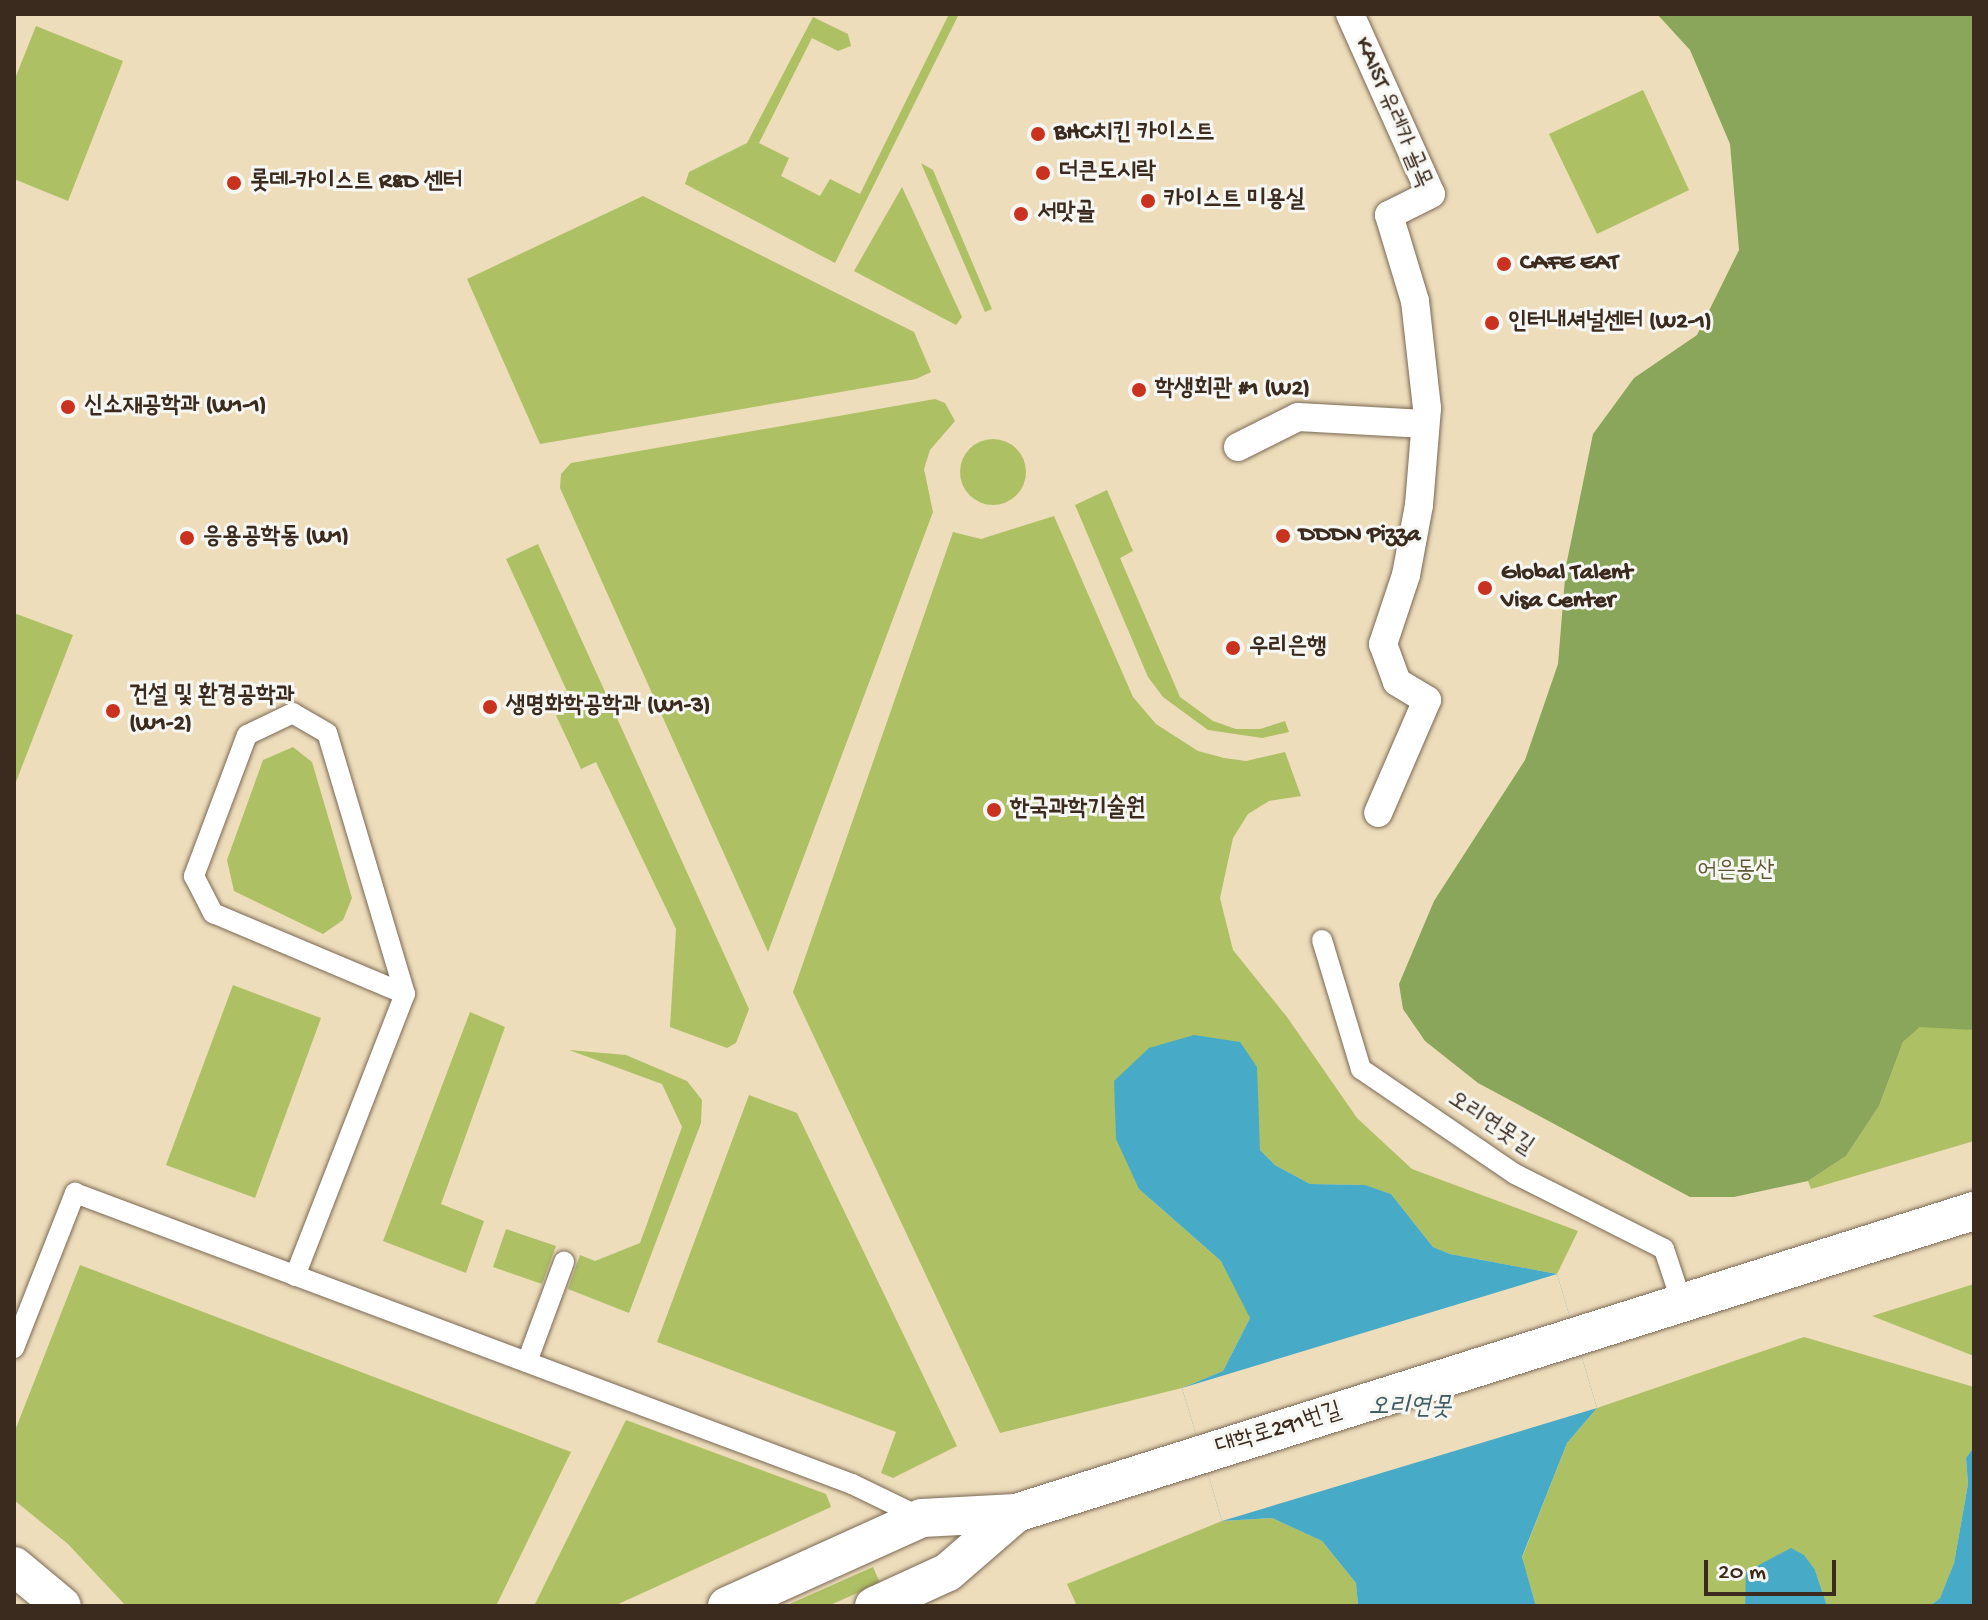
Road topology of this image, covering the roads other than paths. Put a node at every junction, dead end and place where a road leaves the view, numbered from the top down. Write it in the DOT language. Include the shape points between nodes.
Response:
graph roads {
  1 [pos="1350,14"];
  2 [pos="1425,424"];
  3 [pos="1238,447"];
  4 [pos="1378,813"];
  5 [pos="1322,940"];
  6 [pos="405,994"];
  7 [pos="1974,1211"];
  8 [pos="564,1262"];
  9 [pos="295,1276"];
  10 [pos="1682,1303"];
  11 [pos="14,1348"];
  12 [pos="527,1362"];
  13 [pos="1016,1513"];
  14 [pos="922,1518"];
  15 [pos="14,1566"];
  16 [pos="62,1606"];
  17 [pos="727,1606"];
  18 [pos="874,1606"];
  1 -- 2 [label="street, KAIST 유레카 골목" via="1431,194 1389,215 1415,301"];
  2 -- 3 [label="street" via="1298,417"];
  2 -- 4 [label="street" via="1419,505 1406,575 1383,644 1397,682 1427,700"];
  5 -- 10 [label="lane, 오리연못길" via="1361,1069 1515,1174 1664,1249"];
  6 -- 6 [label="lane" via="327,733 293,713 247,735 194,876 213,913"];
  6 -- 9 [label="lane"];
  7 -- 10 [label="street, 대학로291번길"];
  8 -- 12 [label="lane"];
  9 -- 11 [label="lane" via="75,1193"];
  9 -- 12 [label="lane"];
  10 -- 13 [label="street, 대학로291번길"];
  12 -- 14 [label="lane" via="852,1484"];
  13 -- 14 [label="street, 대학로291번길"];
  13 -- 18 [label="street" via="948,1572"];
  14 -- 17 [label="street, 대학로291번길"];
  15 -- 16 [label="street"];
}
